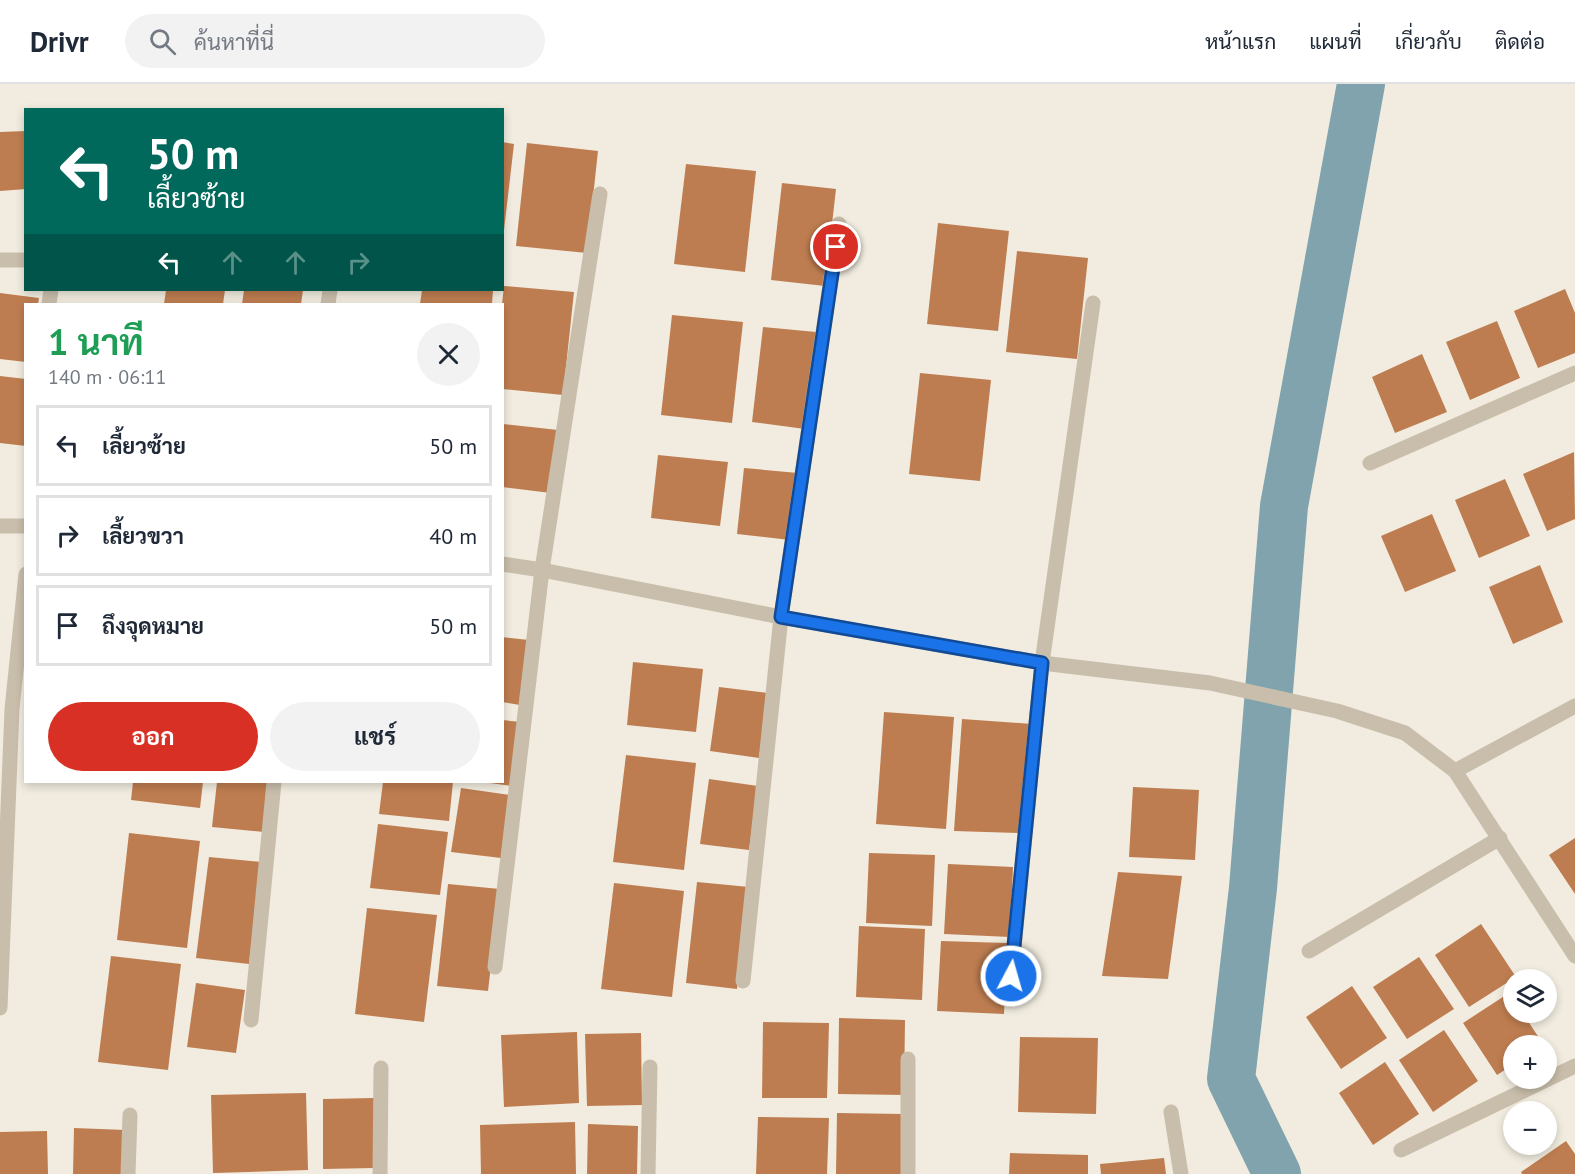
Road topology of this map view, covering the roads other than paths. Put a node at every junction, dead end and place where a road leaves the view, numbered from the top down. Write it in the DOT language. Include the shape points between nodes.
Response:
graph roads {
  1 [pos="600,194"];
  2 [pos="839,224"];
  3 [pos="0,260"];
  4 [pos="24,260"];
  5 [pos="1093,303"];
  6 [pos="1575,372"];
  7 [pos="1370,464"];
  8 [pos="0,526"];
  9 [pos="24,526"];
  10 [pos="504,564"];
  11 [pos="542,570"];
  12 [pos="24,588"];
  13 [pos="781,617"];
  14 [pos="1042,663"];
  15 [pos="1575,706"];
  16 [pos="6,710"];
  17 [pos="1455,771"];
  18 [pos="274,783"];
  19 [pos="1500,838"];
  20 [pos="1309,951"];
  21 [pos="1574,951"];
  22 [pos="495,967"];
  23 [pos="743,981"];
  24 [pos="1009,998"];
  25 [pos="0,1008"];
  26 [pos="251,1020"];
  27 [pos="908,1059"];
  28 [pos="1575,1066"];
  29 [pos="650,1067"];
  30 [pos="381,1068"];
  31 [pos="1171,1112"];
  32 [pos="130,1115"];
  33 [pos="1401,1150"];
  34 [pos="128,1174"];
  35 [pos="380,1174"];
  36 [pos="648,1174"];
  37 [pos="908,1174"];
  38 [pos="1181,1174"];
  1 -- 11 [label="street"];
  2 -- 13 [label="street"];
  3 -- 4 [label="street"];
  5 -- 14 [label="street"];
  6 -- 7 [label="street"];
  8 -- 9 [label="street"];
  10 -- 11 [label="street"];
  11 -- 13 [label="street"];
  11 -- 22 [label="street"];
  12 -- 16 [label="street"];
  13 -- 14 [label="street"];
  13 -- 23 [label="street"];
  14 -- 17 [label="street" via="1210,683 1337,711 1405,733"];
  14 -- 24 [label="street"];
  15 -- 17 [label="street"];
  16 -- 25 [label="street"];
  17 -- 19 [label="street"];
  18 -- 26 [label="street"];
  19 -- 20 [label="street"];
  19 -- 21 [label="street"];
  27 -- 37 [label="street"];
  28 -- 33 [label="street"];
  29 -- 36 [label="street"];
  30 -- 35 [label="street"];
  31 -- 38 [label="street"];
  32 -- 34 [label="street"];
}
